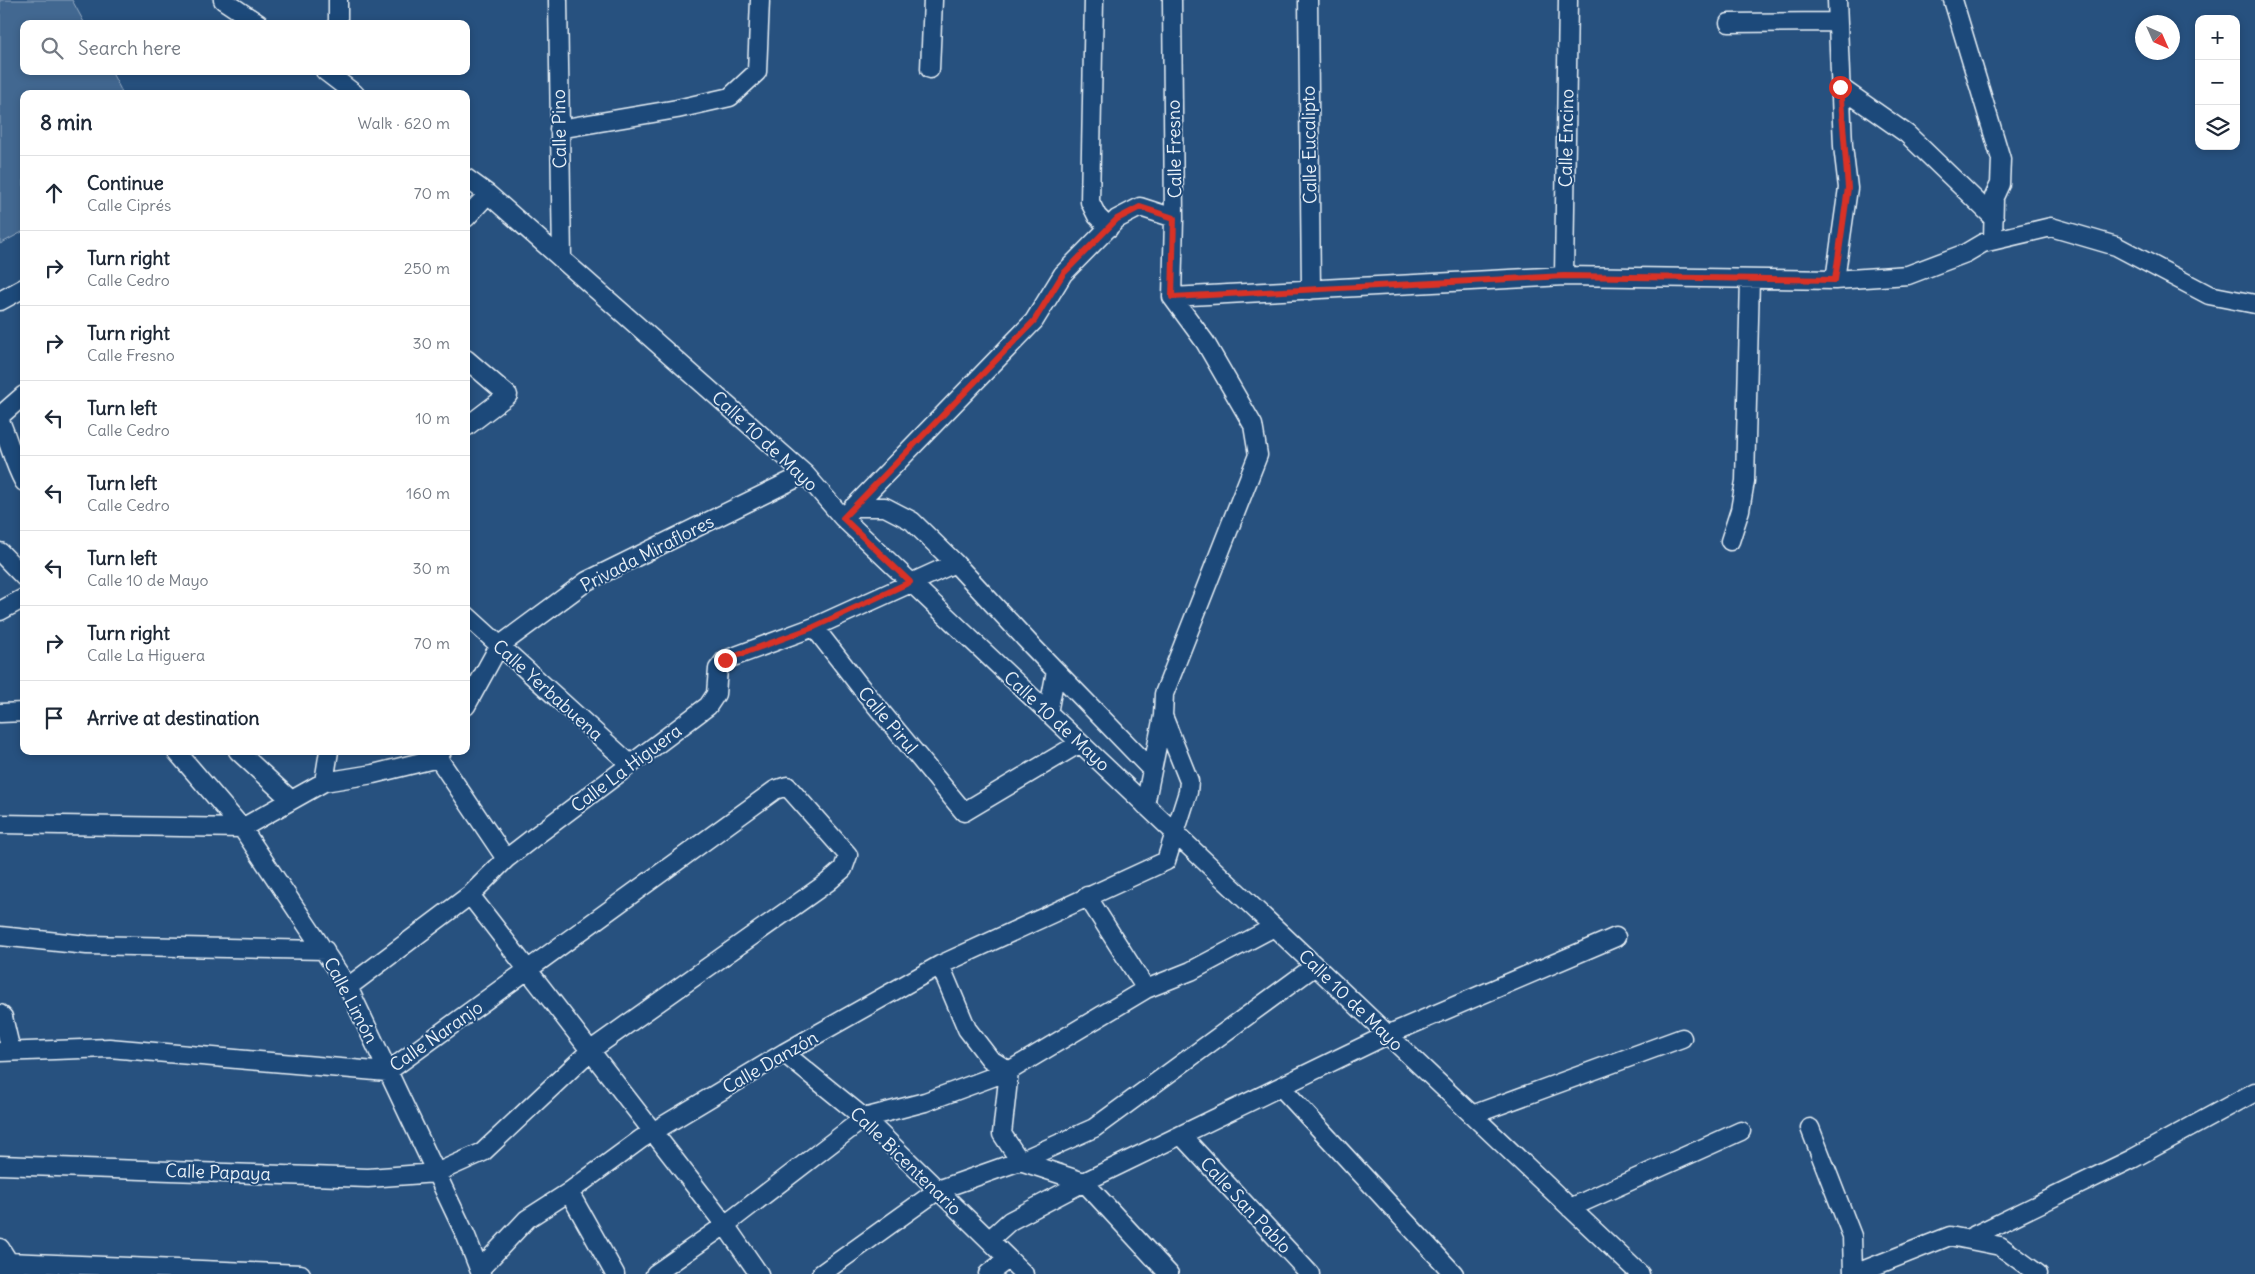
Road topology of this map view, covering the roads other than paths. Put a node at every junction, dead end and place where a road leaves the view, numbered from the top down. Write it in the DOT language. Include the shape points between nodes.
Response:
graph roads {
  1 [pos="223,0"];
  2 [pos="338,0"];
  3 [pos="558,0"];
  4 [pos="760,0"];
  5 [pos="933,0"];
  6 [pos="1094,0"];
  7 [pos="1172,0"];
  8 [pos="1308,0"];
  9 [pos="1568,0"];
  10 [pos="1837,0"];
  11 [pos="1953,0"];
  12 [pos="252,20"];
  13 [pos="338,20"];
  14 [pos="1837,22"];
  15 [pos="1729,23"];
  16 [pos="930,69"];
  17 [pos="332,79"];
  18 [pos="1840,87"];
  19 [pos="349,90"];
  20 [pos="559,129"];
  21 [pos="470,181"];
  22 [pos="488,194"];
  23 [pos="470,214"];
  24 [pos="1174,218"];
  25 [pos="1994,218"];
  26 [pos="1108,228"];
  27 [pos="1994,240"];
  28 [pos="562,259"];
  29 [pos="1564,276"];
  30 [pos="1750,279"];
  31 [pos="1835,280"];
  32 [pos="20,290"];
  33 [pos="1311,290"];
  34 [pos="1172,297"];
  35 [pos="0,301"];
  36 [pos="2255,304"];
  37 [pos="470,362"];
  38 [pos="20,398"];
  39 [pos="0,416"];
  40 [pos="0,421"];
  41 [pos="470,424"];
  42 [pos="804,474"];
  43 [pos="20,475"];
  44 [pos="848,513"];
  45 [pos="1730,540"];
  46 [pos="0,552"];
  47 [pos="955,563"];
  48 [pos="20,573"];
  49 [pos="910,582"];
  50 [pos="20,600"];
  51 [pos="0,611"];
  52 [pos="470,619"];
  53 [pos="814,627"];
  54 [pos="499,646"];
  55 [pos="1056,671"];
  56 [pos="470,699"];
  57 [pos="20,712"];
  58 [pos="1048,713"];
  59 [pos="0,714"];
  60 [pos="1163,716"];
  61 [pos="1080,743"];
  62 [pos="179,755"];
  63 [pos="242,755"];
  64 [pos="327,755"];
  65 [pos="431,755"];
  66 [pos="438,755"];
  67 [pos="630,764"];
  68 [pos="1152,770"];
  69 [pos="324,782"];
  70 [pos="291,800"];
  71 [pos="1145,804"];
  72 [pos="0,824"];
  73 [pos="242,828"];
  74 [pos="1176,834"];
  75 [pos="506,859"];
  76 [pos="470,895"];
  77 [pos="1087,896"];
  78 [pos="1274,927"];
  79 [pos="0,936"];
  80 [pos="1616,938"];
  81 [pos="325,950"];
  82 [pos="940,965"];
  83 [pos="1315,966"];
  84 [pos="528,971"];
  85 [pos="348,987"];
  86 [pos="1146,989"];
  87 [pos="0,1014"];
  88 [pos="1387,1035"];
  89 [pos="1682,1038"];
  90 [pos="591,1050"];
  91 [pos="6,1052"];
  92 [pos="784,1053"];
  93 [pos="387,1072"];
  94 [pos="1009,1072"];
  95 [pos="1281,1086"];
  96 [pos="2255,1092"];
  97 [pos="1472,1115"];
  98 [pos="864,1118"];
  99 [pos="1810,1128"];
  100 [pos="1741,1131"];
  101 [pos="652,1132"];
  102 [pos="1181,1135"];
  103 [pos="1020,1161"];
  104 [pos="0,1165"];
  105 [pos="436,1174"];
  106 [pos="1084,1182"];
  107 [pos="938,1190"];
  108 [pos="569,1192"];
  109 [pos="1570,1208"];
  110 [pos="725,1225"];
  111 [pos="1967,1239"];
  112 [pos="989,1240"];
  113 [pos="1008,1258"];
  114 [pos="6,1262"];
  115 [pos="1297,1267"];
  116 [pos="480,1271"];
  117 [pos="301,1274"];
  118 [pos="615,1274"];
  119 [pos="655,1274"];
  120 [pos="759,1274"];
  121 [pos="821,1274"];
  122 [pos="988,1274"];
  123 [pos="1024,1274"];
  124 [pos="1169,1274"];
  125 [pos="1310,1274"];
  126 [pos="1454,1274"];
  127 [pos="1640,1274"];
  128 [pos="1853,1274"];
  129 [pos="2038,1274"];
  1 -- 12 [label="street"];
  2 -- 13 [label="street"];
  3 -- 20 [label="street, Calle Pino"];
  4 -- 20 [label="street" via="757,72 730,97"];
  5 -- 16 [label="street"];
  6 -- 26 [label="street" via="1090,202"];
  7 -- 24 [label="street, Calle Fresno"];
  8 -- 33 [label="street, Calle Eucalipto"];
  9 -- 29 [label="street, Calle Encino"];
  10 -- 14 [label="street"];
  11 -- 25 [label="street" via="2001,159"];
  14 -- 15 [label="street"];
  14 -- 18 [label="street"];
  17 -- 19 [label="street"];
  18 -- 25 [label="street" via="1907,134"];
  18 -- 31 [label="street" via="1848,188"];
  20 -- 28 [label="street, Calle Pino"];
  21 -- 22 [label="street, Calle 10 de Mayo"];
  22 -- 23 [label="street"];
  22 -- 28 [label="street, Calle 10 de Mayo"];
  24 -- 26 [label="street" via="1140,207 1117,219"];
  24 -- 34 [label="street, Calle Fresno"];
  25 -- 27 [label="street"];
  26 -- 44 [label="street" via="1063,274 1034,321"];
  27 -- 31 [label="street" via="1908,274"];
  27 -- 36 [label="street" via="2051,227 2116,246 2209,296"];
  28 -- 42 [label="street, Calle 10 de Mayo"];
  29 -- 30 [label="street"];
  29 -- 33 [label="street"];
  30 -- 31 [label="street"];
  30 -- 45 [label="street" via="1745,481"];
  32 -- 35 [label="street"];
  33 -- 34 [label="street"];
  34 -- 60 [label="street" via="1205,342 1253,425 1258,455 1164,694"];
  37 -- 41 [label="street" via="508,394"];
  38 -- 39 [label="street"];
  40 -- 43 [label="street"];
  42 -- 44 [label="street, Calle 10 de Mayo"];
  42 -- 54 [label="street, Privada Miraflores" via="587,581"];
  44 -- 47 [label="street" via="885,507 912,521"];
  44 -- 49 [label="street, Calle 10 de Mayo"];
  46 -- 48 [label="street"];
  47 -- 49 [label="street, Calle La Higuera"];
  47 -- 55 [label="street"];
  49 -- 53 [label="street, Calle La Higuera"];
  49 -- 58 [label="street, Calle 10 de Mayo"];
  50 -- 51 [label="street"];
  52 -- 54 [label="street, Calle Yerbabuena"];
  53 -- 61 [label="street, Calle Pirul" via="964,812"];
  53 -- 67 [label="street, Calle La Higuera" via="725,660 718,669 716,694 708,706"];
  54 -- 56 [label="street"];
  54 -- 67 [label="street, Calle Yerbabuena"];
  55 -- 58 [label="street"];
  55 -- 68 [label="street"];
  57 -- 59 [label="street"];
  58 -- 61 [label="street, Calle 10 de Mayo"];
  60 -- 68 [label="street"];
  60 -- 74 [label="street, Calle Danzón" via="1189,781"];
  61 -- 71 [label="street, Calle 10 de Mayo"];
  62 -- 73 [label="street, Calle Limón"];
  63 -- 70 [label="street"];
  64 -- 69 [label="street"];
  65 -- 69 [label="street" via="372,774"];
  66 -- 75 [label="street"];
  67 -- 75 [label="street, Calle La Higuera"];
  68 -- 71 [label="street"];
  69 -- 70 [label="street"];
  70 -- 73 [label="street"];
  71 -- 74 [label="street, Calle 10 de Mayo"];
  72 -- 73 [label="street"];
  73 -- 81 [label="street, Calle Limón"];
  74 -- 77 [label="street, Calle Danzón" via="1166,861"];
  74 -- 78 [label="street, Calle 10 de Mayo"];
  75 -- 76 [label="street, Calle La Higuera"];
  76 -- 84 [label="street"];
  76 -- 85 [label="street, Calle La Higuera"];
  77 -- 82 [label="street, Calle Danzón"];
  77 -- 86 [label="street"];
  78 -- 83 [label="street, Calle 10 de Mayo"];
  78 -- 86 [label="street" via="1191,971"];
  79 -- 81 [label="street" via="87,945"];
  80 -- 88 [label="street"];
  81 -- 85 [label="street, Calle Limón"];
  82 -- 92 [label="street, Calle Danzón"];
  82 -- 94 [label="street" via="967,1029 990,1059"];
  83 -- 88 [label="street, Calle 10 de Mayo"];
  83 -- 103 [label="street" via="1094,1128"];
  84 -- 90 [label="street"];
  84 -- 90 [label="street, Calle Naranjo" via="775,790 787,786 836,839 848,855 843,869"];
  84 -- 93 [label="street, Calle Naranjo"];
  85 -- 93 [label="street, Calle Limón"];
  86 -- 94 [label="street"];
  87 -- 91 [label="street"];
  88 -- 95 [label="street"];
  88 -- 97 [label="street, Calle 10 de Mayo"];
  89 -- 97 [label="street"];
  90 -- 101 [label="street"];
  90 -- 105 [label="street" via="483,1152"];
  91 -- 93 [label="street, Calle Naranjo" via="109,1048"];
  92 -- 98 [label="street, Calle Bicentenario"];
  92 -- 101 [label="street, Calle Danzón"];
  93 -- 105 [label="street, Calle Limón"];
  94 -- 98 [label="street" via="925,1102"];
  94 -- 103 [label="street" via="1002,1134"];
  95 -- 102 [label="street"];
  95 -- 126 [label="street"];
  96 -- 111 [label="street" via="2132,1159"];
  97 -- 109 [label="street, Calle 10 de Mayo"];
  98 -- 107 [label="street, Calle Bicentenario"];
  98 -- 110 [label="street"];
  99 -- 128 [label="street" via="1852,1236"];
  100 -- 109 [label="street"];
  101 -- 108 [label="street, Calle Danzón"];
  101 -- 110 [label="street"];
  102 -- 106 [label="street"];
  102 -- 115 [label="street, Calle San Pablo"];
  103 -- 106 [label="street"];
  103 -- 107 [label="street"];
  104 -- 105 [label="street, Calle Papaya" via="368,1178"];
  105 -- 116 [label="street, Calle Limón"];
  106 -- 112 [label="street" via="1010,1221"];
  106 -- 124 [label="street"];
  107 -- 112 [label="street, Calle Bicentenario"];
  107 -- 121 [label="street"];
  108 -- 116 [label="street, Calle Danzón" via="527,1219"];
  108 -- 118 [label="street"];
  109 -- 127 [label="street, Calle 10 de Mayo"];
  110 -- 119 [label="street"];
  110 -- 120 [label="street"];
  111 -- 128 [label="street" via="1950,1236"];
  111 -- 129 [label="street" via="2000,1246"];
  112 -- 113 [label="street, Calle Bicentenario"];
  113 -- 122 [label="street"];
  113 -- 123 [label="street, Calle Bicentenario"];
  114 -- 117 [label="street"];
  115 -- 125 [label="street, Calle San Pablo"];
}
